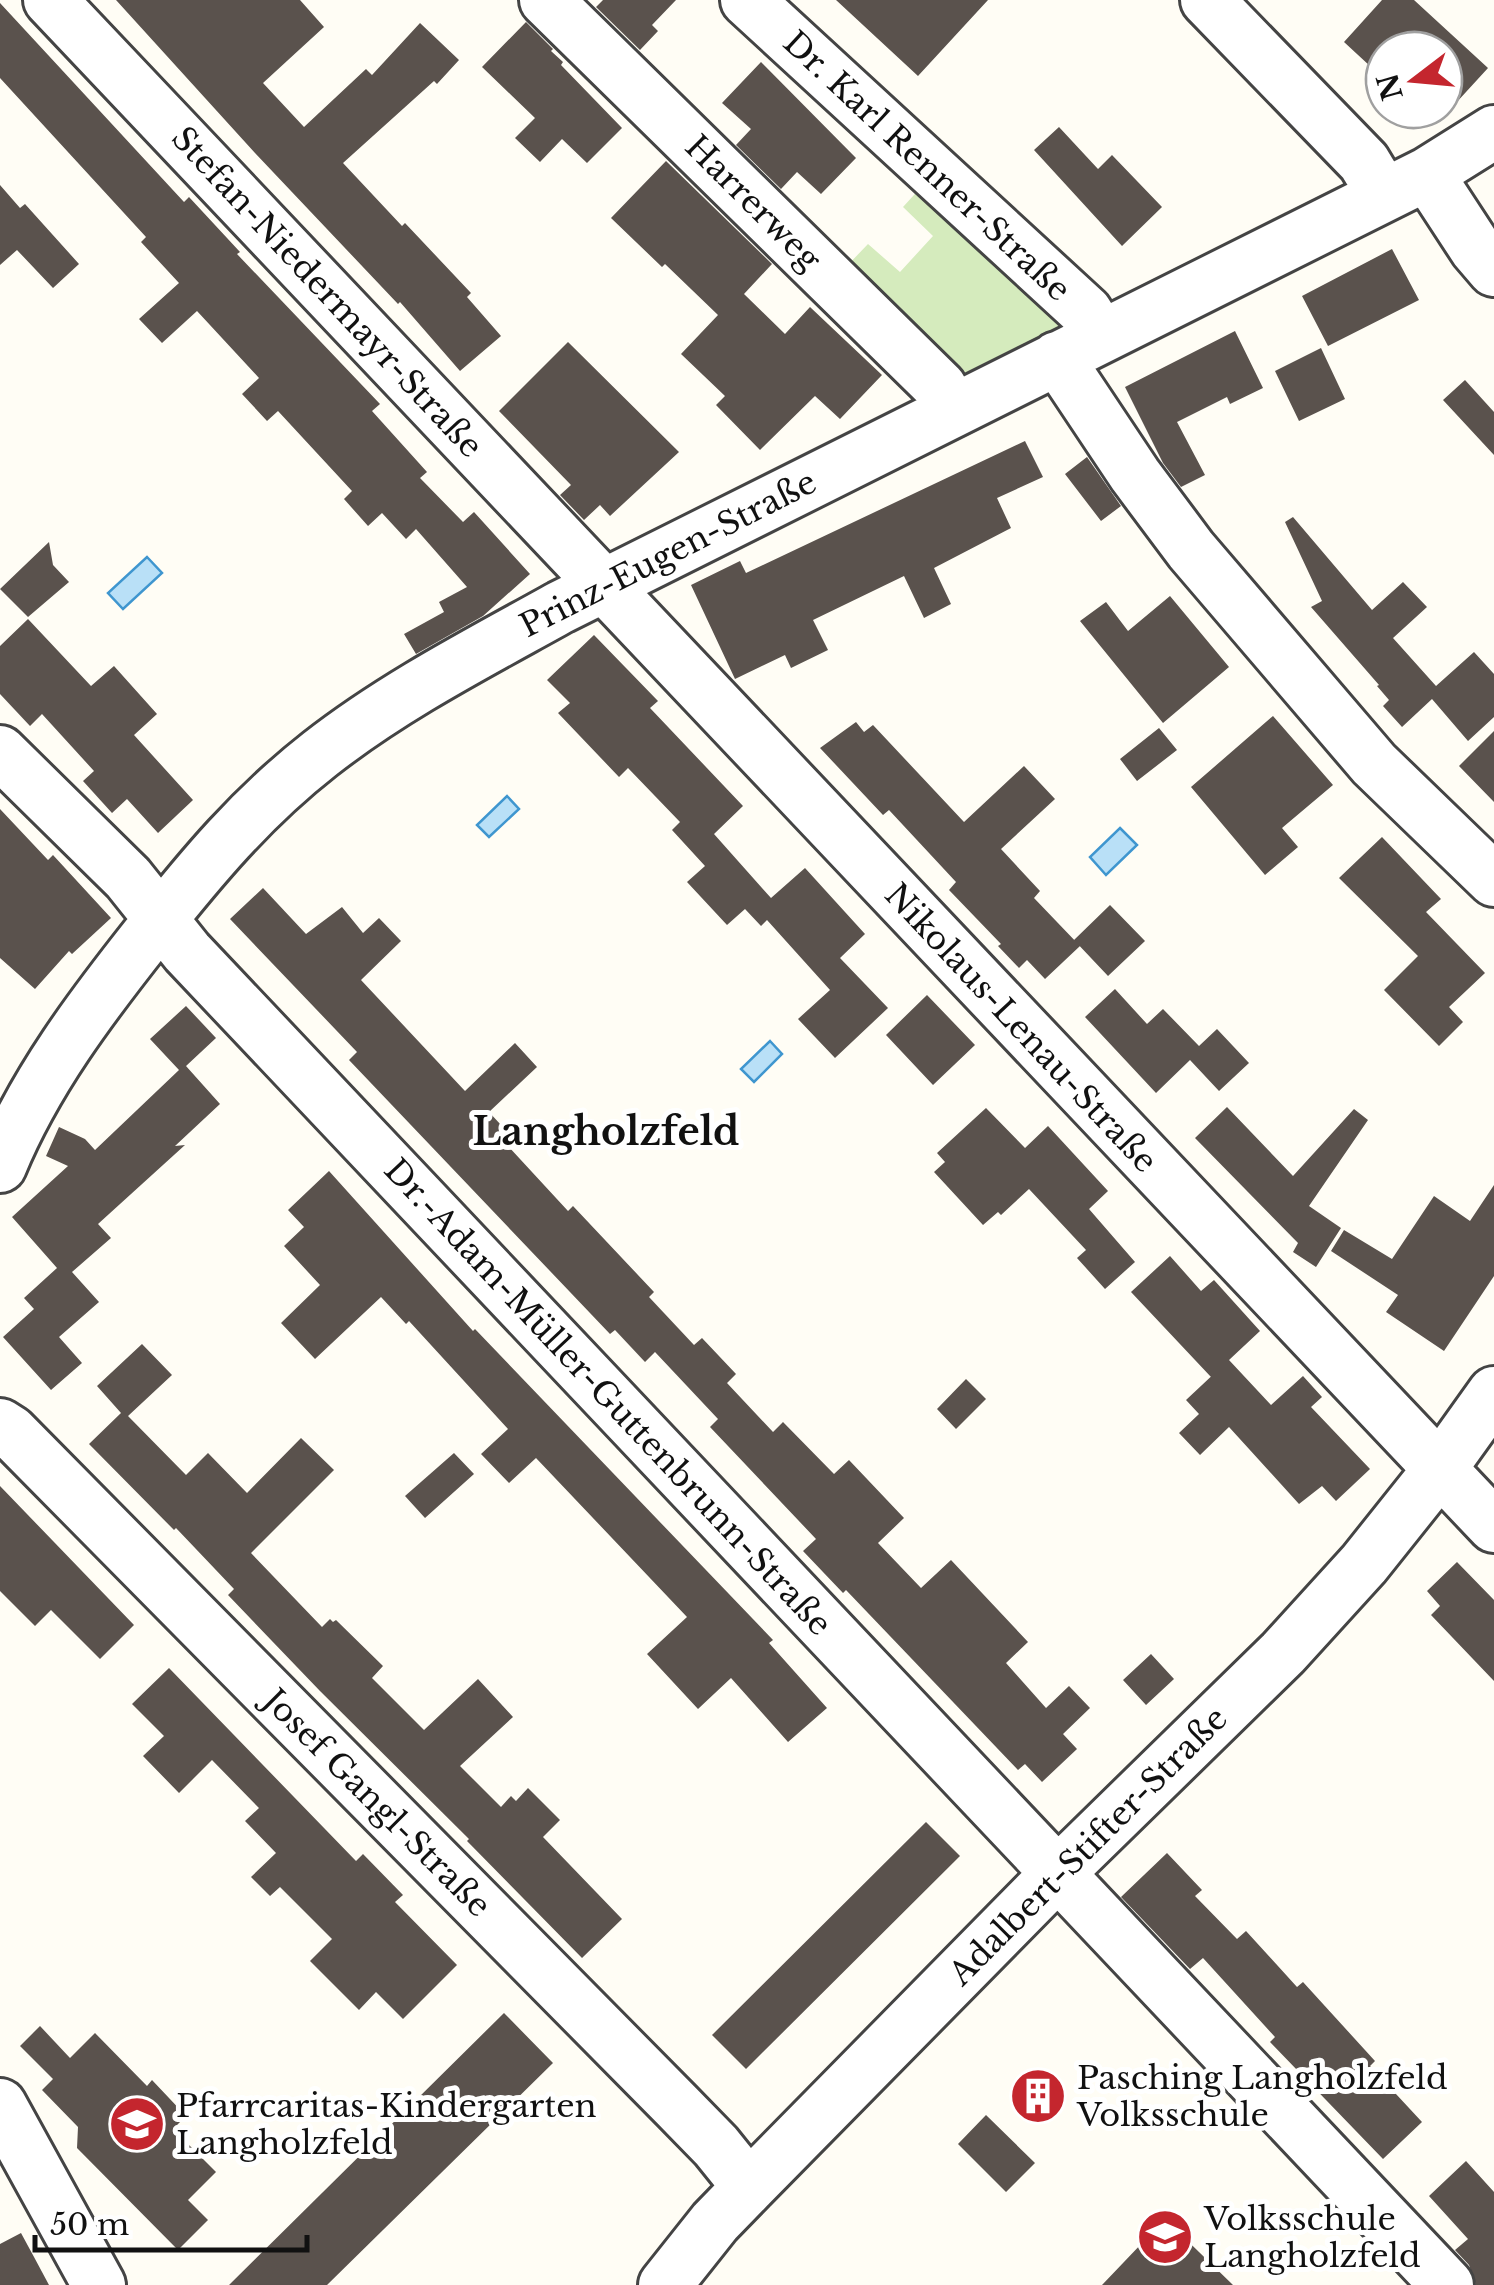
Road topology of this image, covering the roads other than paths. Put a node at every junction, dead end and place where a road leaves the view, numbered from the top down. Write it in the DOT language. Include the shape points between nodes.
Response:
graph roads {
  1 [pos="50,0"];
  2 [pos="546,0"];
  3 [pos="747,0"];
  4 [pos="1207,0"];
  5 [pos="1494,132"];
  6 [pos="1405,184"];
  7 [pos="1494,270"];
  8 [pos="1079,347"];
  9 [pos="952,411"];
  10 [pos="603,586"];
  11 [pos="0,752"];
  12 [pos="1494,880"];
  13 [pos="162,918"];
  14 [pos="0,1166"];
  15 [pos="1494,1393"];
  16 [pos="0,1425"];
  17 [pos="1440,1470"];
  18 [pos="1494,1526"];
  19 [pos="1058,1872"];
  20 [pos="0,2106"];
  21 [pos="748,2187"];
  22 [pos="100,2285"];
  23 [pos="665,2285"];
  24 [pos="1447,2285"];
  1 -- 10 [label="street, Stefan-Niedermayr-Straße"];
  2 -- 9 [label="street, Harrerweg" via="940,387"];
  3 -- 8 [label="street, Dr. Karl Renner-Straße" via="1086,312"];
  4 -- 6 [label="street" via="1364,162"];
  5 -- 6 [label="street, Prinz-Eugen-Straße"];
  6 -- 7 [label="street" via="1467,236"];
  6 -- 8 [label="street, Prinz-Eugen-Straße"];
  8 -- 9 [label="street, Prinz-Eugen-Straße"];
  8 -- 12 [label="street, Dr. Karl Renner-Straße" via="1134,476 1191,550 1374,764"];
  9 -- 10 [label="street, Prinz-Eugen-Straße"];
  10 -- 13 [label="street, Prinz-Eugen-Straße" via="464,660 324,750 270,794"];
  10 -- 17 [label="street, Nikolaus-Lenau-Straße"];
  11 -- 13 [label="street, Dr.-Adam-Müller-Guttenbrunn-Straße"];
  13 -- 14 [label="street, Prinz-Eugen-Straße" via="69,1041"];
  13 -- 19 [label="street, Dr.-Adam-Müller-Guttenbrunn-Straße" via="198,964"];
  15 -- 17 [label="street, Adalbert-Stifter-Straße"];
  16 -- 21 [label="street, Josef Gangl-Straße" via="716,2146"];
  17 -- 18 [label="street, Nikolaus-Lenau-Straße"];
  17 -- 19 [label="street, Adalbert-Stifter-Straße" via="1283,1652"];
  19 -- 21 [label="street, Adalbert-Stifter-Straße"];
  19 -- 24 [label="street, Dr.-Adam-Müller-Guttenbrunn-Straße"];
  20 -- 22 [label="street"];
  21 -- 23 [label="street, Adalbert-Stifter-Straße"];
}
